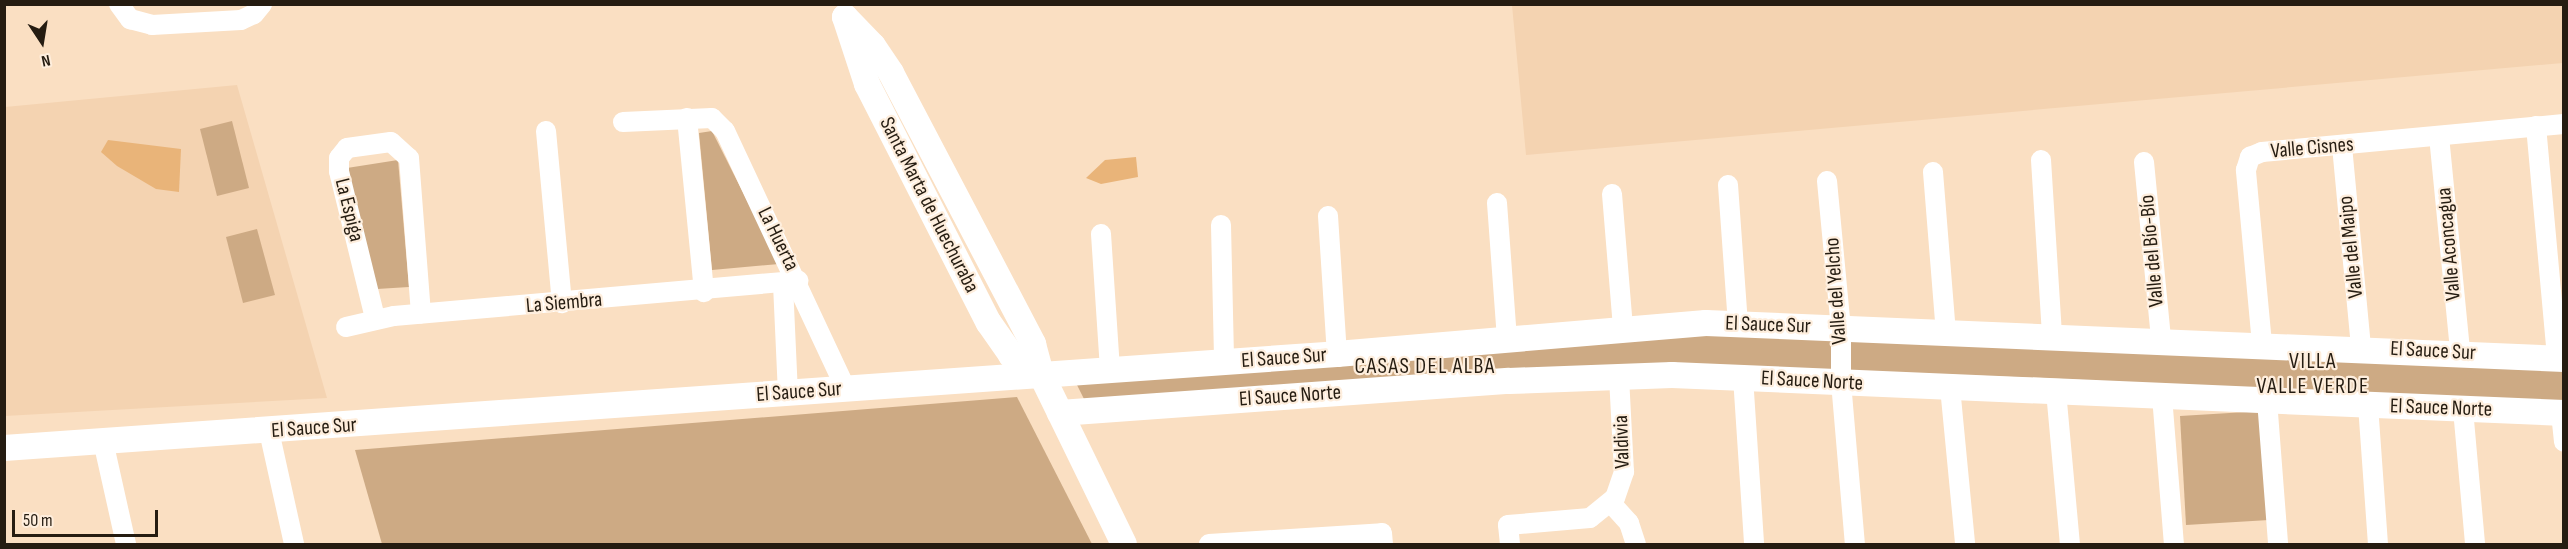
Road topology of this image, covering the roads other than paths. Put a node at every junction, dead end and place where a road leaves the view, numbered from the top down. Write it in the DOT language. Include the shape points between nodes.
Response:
graph roads {
  1 [pos="119,4"];
  2 [pos="262,4"];
  3 [pos="842,11"];
  4 [pos="687,118"];
  5 [pos="623,122"];
  6 [pos="2564,124"];
  7 [pos="2536,126"];
  8 [pos="546,130"];
  9 [pos="2439,136"];
  10 [pos="2342,146"];
  11 [pos="2041,160"];
  12 [pos="2144,162"];
  13 [pos="1933,172"];
  14 [pos="1827,181"];
  15 [pos="1728,185"];
  16 [pos="1612,194"];
  17 [pos="1497,203"];
  18 [pos="1328,216"];
  19 [pos="1221,225"];
  20 [pos="1101,234"];
  21 [pos="791,282"];
  22 [pos="704,292"];
  23 [pos="562,303"];
  24 [pos="421,314"];
  25 [pos="375,318"];
  26 [pos="1738,323"];
  27 [pos="346,327"];
  28 [pos="1623,328"];
  29 [pos="1841,329"];
  30 [pos="1946,332"];
  31 [pos="2052,337"];
  32 [pos="1506,340"];
  33 [pos="2161,340"];
  34 [pos="2262,344"];
  35 [pos="2361,348"];
  36 [pos="2460,352"];
  37 [pos="1337,354"];
  38 [pos="2560,358"];
  39 [pos="1224,362"];
  40 [pos="1110,369"];
  41 [pos="1041,374"];
  42 [pos="1619,376"];
  43 [pos="1743,378"];
  44 [pos="1509,381"];
  45 [pos="1841,382"];
  46 [pos="1950,387"];
  47 [pos="846,389"];
  48 [pos="2056,391"];
  49 [pos="788,393"];
  50 [pos="2162,396"];
  51 [pos="2267,400"];
  52 [pos="2368,405"];
  53 [pos="2463,409"];
  54 [pos="1060,412"];
  55 [pos="2562,413"];
  56 [pos="269,431"];
  57 [pos="103,441"];
  58 [pos="2564,442"];
  59 [pos="4,448"];
  60 [pos="1611,503"];
  61 [pos="1382,539"];
  62 [pos="1256,543"];
  63 [pos="124,544"];
  64 [pos="294,544"];
  65 [pos="1124,544"];
  66 [pos="1209,544"];
  67 [pos="1510,544"];
  68 [pos="1636,544"];
  69 [pos="1754,544"];
  70 [pos="1855,544"];
  71 [pos="1965,544"];
  72 [pos="2070,544"];
  73 [pos="2174,544"];
  74 [pos="2278,544"];
  75 [pos="2378,544"];
  76 [pos="2475,544"];
  1 -- 2 [label="street" via="130,19 145,25 241,20 254,15"];
  3 -- 41 [label="street, Santa Marta de Huechuraba" via="867,84 989,323 1011,355"];
  4 -- 5 [label="street, La Huerta"];
  4 -- 21 [label="street, La Huerta" via="712,118 725,131"];
  4 -- 22 [label="street"];
  6 -- 7 [label="street, Valle Cisnes"];
  7 -- 9 [label="street, Valle Cisnes"];
  7 -- 38 [label="street"];
  8 -- 23 [label="street"];
  9 -- 10 [label="street, Valle Cisnes"];
  9 -- 36 [label="street, Valle Aconcagua"];
  10 -- 34 [label="street, Valle Cisnes" via="2255,153 2246,163"];
  10 -- 35 [label="street, Valle del Maipo"];
  11 -- 31 [label="street"];
  12 -- 33 [label="street, Valle del Bío-Bío"];
  13 -- 30 [label="street"];
  14 -- 29 [label="street, Valle del Yelcho"];
  15 -- 26 [label="street"];
  16 -- 28 [label="street"];
  17 -- 32 [label="street"];
  18 -- 37 [label="street"];
  19 -- 39 [label="street"];
  20 -- 40 [label="street"];
  21 -- 22 [label="street, La Siembra"];
  21 -- 47 [label="street, La Huerta"];
  21 -- 49 [label="street"];
  22 -- 23 [label="street, La Siembra"];
  23 -- 24 [label="street, La Siembra"];
  24 -- 25 [label="street, La Siembra"];
  24 -- 25 [label="street, La Espiga" via="410,158 391,142 347,147 339,158"];
  25 -- 27 [label="street, La Siembra"];
  26 -- 28 [label="street, El Sauce Sur"];
  26 -- 29 [label="street, El Sauce Sur"];
  28 -- 32 [label="street, El Sauce Sur"];
  29 -- 30 [label="street, El Sauce Sur"];
  29 -- 45 [label="street, Valle del Yelcho"];
  30 -- 31 [label="street, El Sauce Sur"];
  31 -- 33 [label="street, El Sauce Sur"];
  32 -- 37 [label="street, El Sauce Sur"];
  32 -- 44 [label="street" via="1501,360"];
  33 -- 34 [label="street, El Sauce Sur"];
  34 -- 35 [label="street, El Sauce Sur"];
  35 -- 36 [label="street, El Sauce Sur"];
  36 -- 38 [label="street, El Sauce Sur"];
  37 -- 39 [label="street, El Sauce Sur"];
  39 -- 40 [label="street, El Sauce Sur"];
  40 -- 41 [label="street, El Sauce Sur"];
  41 -- 47 [label="street, El Sauce Sur"];
  41 -- 54 [label="street"];
  42 -- 43 [label="street, El Sauce Norte"];
  42 -- 44 [label="street, El Sauce Norte"];
  42 -- 60 [label="street, Valdivia" via="1624,472"];
  43 -- 45 [label="street, El Sauce Norte"];
  43 -- 69 [label="street"];
  44 -- 54 [label="street, El Sauce Norte"];
  45 -- 46 [label="street, El Sauce Norte"];
  45 -- 70 [label="street, Valle del Yelcho"];
  46 -- 48 [label="street, El Sauce Norte"];
  46 -- 71 [label="street"];
  47 -- 49 [label="street, El Sauce Sur"];
  48 -- 50 [label="street, El Sauce Norte"];
  48 -- 72 [label="street"];
  49 -- 56 [label="street, El Sauce Sur"];
  50 -- 51 [label="street, El Sauce Norte"];
  50 -- 73 [label="street"];
  51 -- 52 [label="street, El Sauce Norte"];
  51 -- 74 [label="street"];
  52 -- 53 [label="street, El Sauce Norte"];
  52 -- 75 [label="street"];
  53 -- 55 [label="street, El Sauce Norte"];
  53 -- 76 [label="street"];
  54 -- 65 [label="street"];
  55 -- 58 [label="street"];
  56 -- 57 [label="street, El Sauce Sur"];
  56 -- 64 [label="street"];
  57 -- 59 [label="street, El Sauce Sur"];
  57 -- 63 [label="street"];
  60 -- 67 [label="street" via="1590,518 1508,525"];
  60 -- 68 [label="street" via="1629,523"];
  61 -- 62 [label="street"];
  62 -- 66 [label="street"];
}
